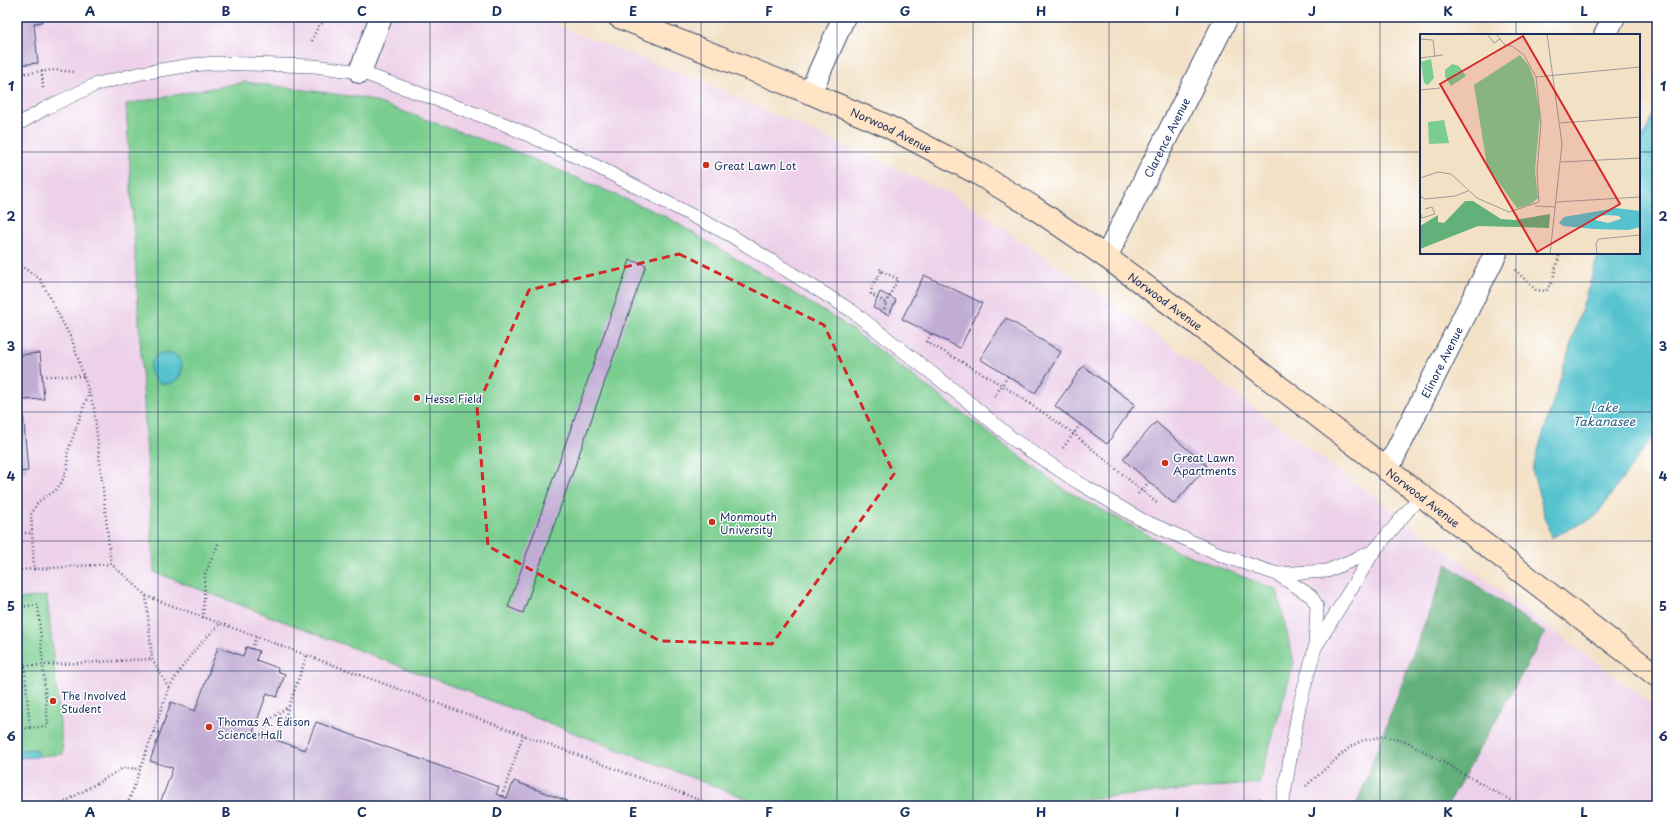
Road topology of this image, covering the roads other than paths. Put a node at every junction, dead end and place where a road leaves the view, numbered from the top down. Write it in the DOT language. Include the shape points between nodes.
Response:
graph roads {
  1 [pos="381,17"];
  2 [pos="619,17"];
  3 [pos="844,17"];
  4 [pos="1227,17"];
  5 [pos="1614,17"];
  6 [pos="1605,34"];
  7 [pos="360,72"];
  8 [pos="810,92"];
  9 [pos="17,125"];
  10 [pos="1495,254"];
  11 [pos="1106,257"];
  12 [pos="1387,470"];
  13 [pos="1420,496"];
  14 [pos="1374,551"];
  15 [pos="1277,574"];
  16 [pos="1315,648"];
  17 [pos="1657,676"];
  18 [pos="1283,800"];
  1 -- 7 [label="street"];
  2 -- 8 [label="main road, Norwood Avenue"];
  3 -- 8 [label="street"];
  4 -- 11 [label="street, Clarence Avenue"];
  5 -- 6 [label="street"];
  7 -- 9 [label="lane" via="314,66 216,63 192,65 97,84"];
  7 -- 15 [label="lane" via="510,127 586,161 730,235 852,311 1014,440 1052,465 1142,520 1174,536"];
  8 -- 11 [label="main road, Norwood Avenue" via="885,125 976,173 1033,206"];
  10 -- 12 [label="street, Elinore Avenue"];
  11 -- 12 [label="main road, Norwood Avenue"];
  12 -- 13 [label="main road, Norwood Avenue"];
  13 -- 14 [label="lane"];
  13 -- 17 [label="main road, Norwood Avenue"];
  14 -- 15 [label="lane" via="1327,571"];
  14 -- 16 [label="lane"];
  15 -- 16 [label="lane" via="1312,596 1317,606"];
  16 -- 18 [label="lane" via="1299,707"];
}
